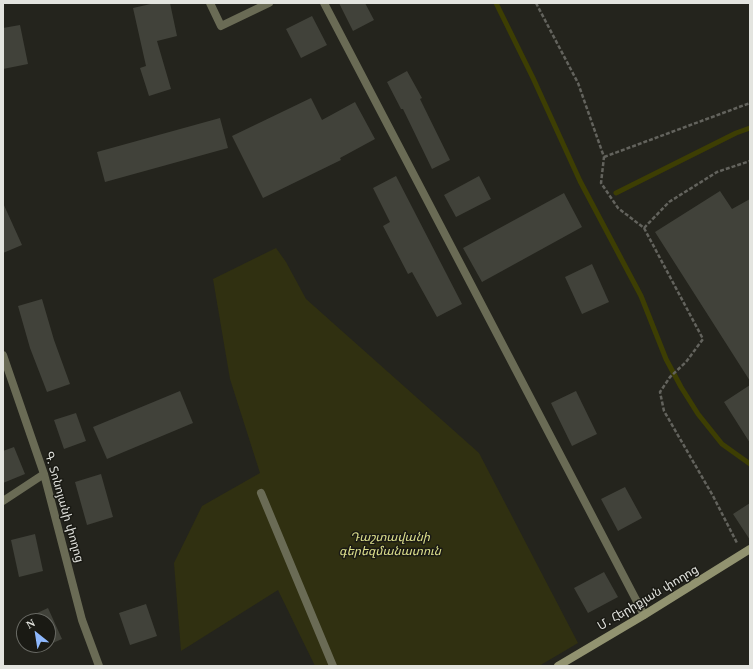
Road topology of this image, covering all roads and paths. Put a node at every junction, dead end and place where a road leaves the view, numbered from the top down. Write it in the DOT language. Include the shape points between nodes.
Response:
graph roads {
  1 [pos="210,3"];
  2 [pos="269,3"];
  3 [pos="324,3"];
  4 [pos="536,3"];
  5 [pos="750,103"];
  6 [pos="604,157"];
  7 [pos="750,161"];
  8 [pos="644,228"];
  9 [pos="3,355"];
  10 [pos="44,474"];
  11 [pos="260,493"];
  12 [pos="3,501"];
  13 [pos="750,549"];
  14 [pos="743,554"];
  15 [pos="644,615"];
  16 [pos="99,666"];
  17 [pos="334,666"];
  18 [pos="558,666"];
  1 -- 2 [label="street" via="221,26"];
  3 -- 15 [label="street"];
  4 -- 6 [label="path" via="578,83"];
  5 -- 6 [label="path"];
  6 -- 8 [label="path" via="601,183 618,208"];
  7 -- 8 [label="path" via="717,172 669,202"];
  8 -- 14 [label="path" via="704,338 660,392 664,411"];
  9 -- 10 [label="street, Գ. Տոնոյանի փողոց"];
  10 -- 12 [label="street"];
  10 -- 16 [label="street, Գ. Տոնոյանի փողոց" via="82,620"];
  11 -- 17 [label="street"];
  13 -- 14 [label="main road, Մ. Հերիքյան փողոց"];
  14 -- 15 [label="main road, Մ. Հերիքյան փողոց"];
  15 -- 18 [label="main road, Մ. Հերիքյան փողոց"];
}
